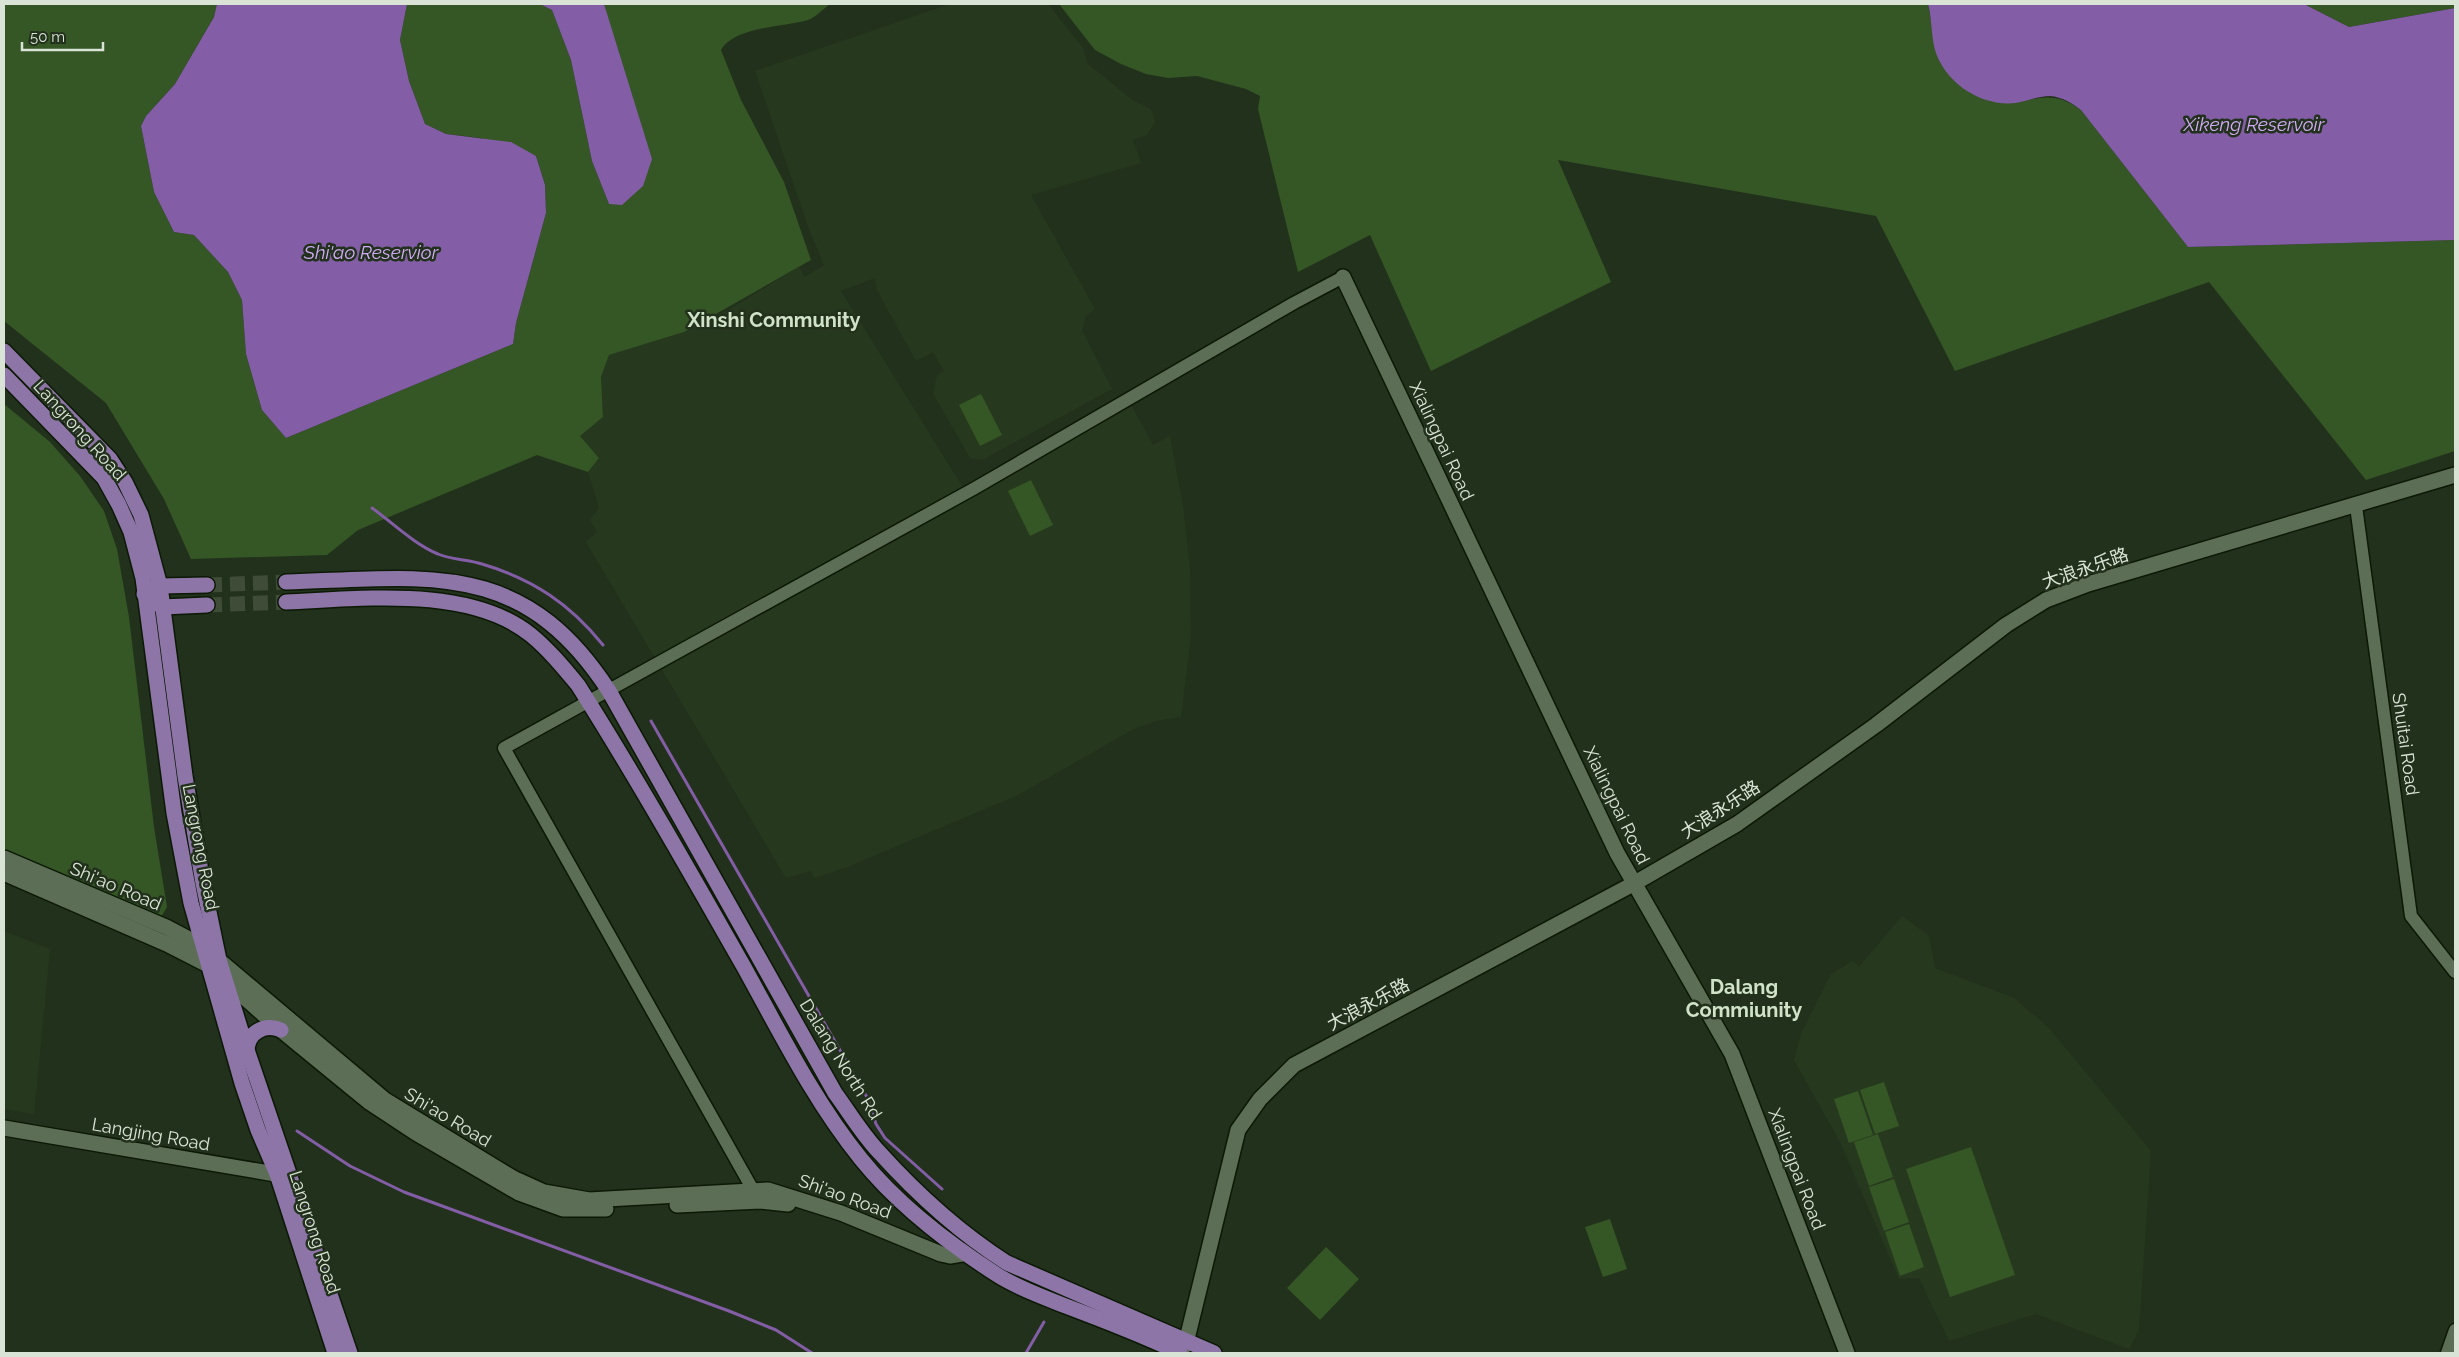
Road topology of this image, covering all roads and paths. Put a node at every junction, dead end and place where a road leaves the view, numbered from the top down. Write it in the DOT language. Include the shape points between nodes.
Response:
graph roads {
  1 [pos="1343,277"];
  2 [pos="4,351"];
  3 [pos="4,375"];
  4 [pos="2455,475"];
  5 [pos="2356,506"];
  6 [pos="286,582"];
  7 [pos="207,585"];
  8 [pos="160,586"];
  9 [pos="144,594"];
  10 [pos="286,602"];
  11 [pos="207,605"];
  12 [pos="162,607"];
  13 [pos="608,691"];
  14 [pos="589,703"];
  15 [pos="4,858"];
  16 [pos="4,873"];
  17 [pos="1635,883"];
  18 [pos="202,946"];
  19 [pos="213,963"];
  20 [pos="2455,972"];
  21 [pos="225,981"];
  22 [pos="280,1030"];
  23 [pos="247,1050"];
  24 [pos="4,1128"];
  25 [pos="284,1175"];
  26 [pos="756,1196"];
  27 [pos="962,1251"];
  28 [pos="2455,1330"];
  29 [pos="1182,1350"];
  30 [pos="335,1353"];
  31 [pos="350,1353"];
  32 [pos="1214,1353"];
  33 [pos="1848,1353"];
  34 [pos="2447,1353"];
  1 -- 13 [label="street" via="1294,302 975,488"];
  1 -- 17 [label="street, Xialingpai Road"];
  2 -- 8 [label="main road, Langrong Road" via="92,439 117,469 141,515"];
  3 -- 9 [label="main road, Langrong Road" via="108,484 131,532"];
  4 -- 5 [label="street, 大浪永乐路"];
  5 -- 17 [label="street, 大浪永乐路" via="2088,584 2046,600 2006,625 1876,725 1736,824"];
  5 -- 20 [label="street, Shuitai Road" via="2411,916"];
  6 -- 13 [label="main road, Dalang North Rd" via="444,580 489,589 533,609 566,636"];
  7 -- 8 [label="main road"];
  8 -- 9 [label="main road"];
  8 -- 12 [label="main road, Langrong Road"];
  9 -- 12 [label="main road"];
  9 -- 18 [label="main road, Langrong Road" via="179,844"];
  10 -- 14 [label="main road, Dalang North Rd" via="398,598 448,602 495,616 529,634 557,659"];
  11 -- 12 [label="main road"];
  12 -- 19 [label="main road, Langrong Road"];
  13 -- 14 [label="street"];
  13 -- 29 [label="main road, Dalang North Rd" via="835,1093 878,1151 982,1247 1007,1263"];
  14 -- 26 [label="street" via="504,748"];
  14 -- 27 [label="main road, Dalang North Rd" via="832,1119 888,1189"];
  15 -- 18 [label="street, Shi'ao Road" via="166,927"];
  16 -- 19 [label="street, Shi'ao Road"];
  17 -- 29 [label="street, 大浪永乐路" via="1316,1052 1294,1066 1264,1094 1248,1113 1233,1143"];
  17 -- 33 [label="street, Xialingpai Road" via="1732,1054"];
  18 -- 19 [label="main road, Langrong Road"];
  19 -- 21 [label="street, Shi'ao Road"];
  19 -- 25 [label="main road, Langrong Road" via="242,1083 258,1130"];
  19 -- 26 [label="street, Shi'ao Road" via="385,1100 513,1178 544,1192 589,1200"];
  21 -- 22 [label="street, Shi'ao Road"];
  21 -- 23 [label="main road"];
  22 -- 23 [label="main road" via="269,1027 257,1032 250,1039"];
  22 -- 26 [label="street, Shi'ao Road" via="394,1119 519,1193 543,1203 563,1209 586,1210"];
  23 -- 25 [label="main road" via="277,1137"];
  24 -- 25 [label="street, Langjing Road"];
  25 -- 30 [label="main road, Langrong Road"];
  25 -- 31 [label="main road"];
  26 -- 27 [label="street, Shi'ao Road" via="768,1190 801,1199 930,1250 950,1256 962,1254"];
  27 -- 29 [label="main road, Dalang North Rd" via="1030,1294"];
  28 -- 34 [label="street"];
  29 -- 32 [label="main road, Dalang North Rd"];
}
